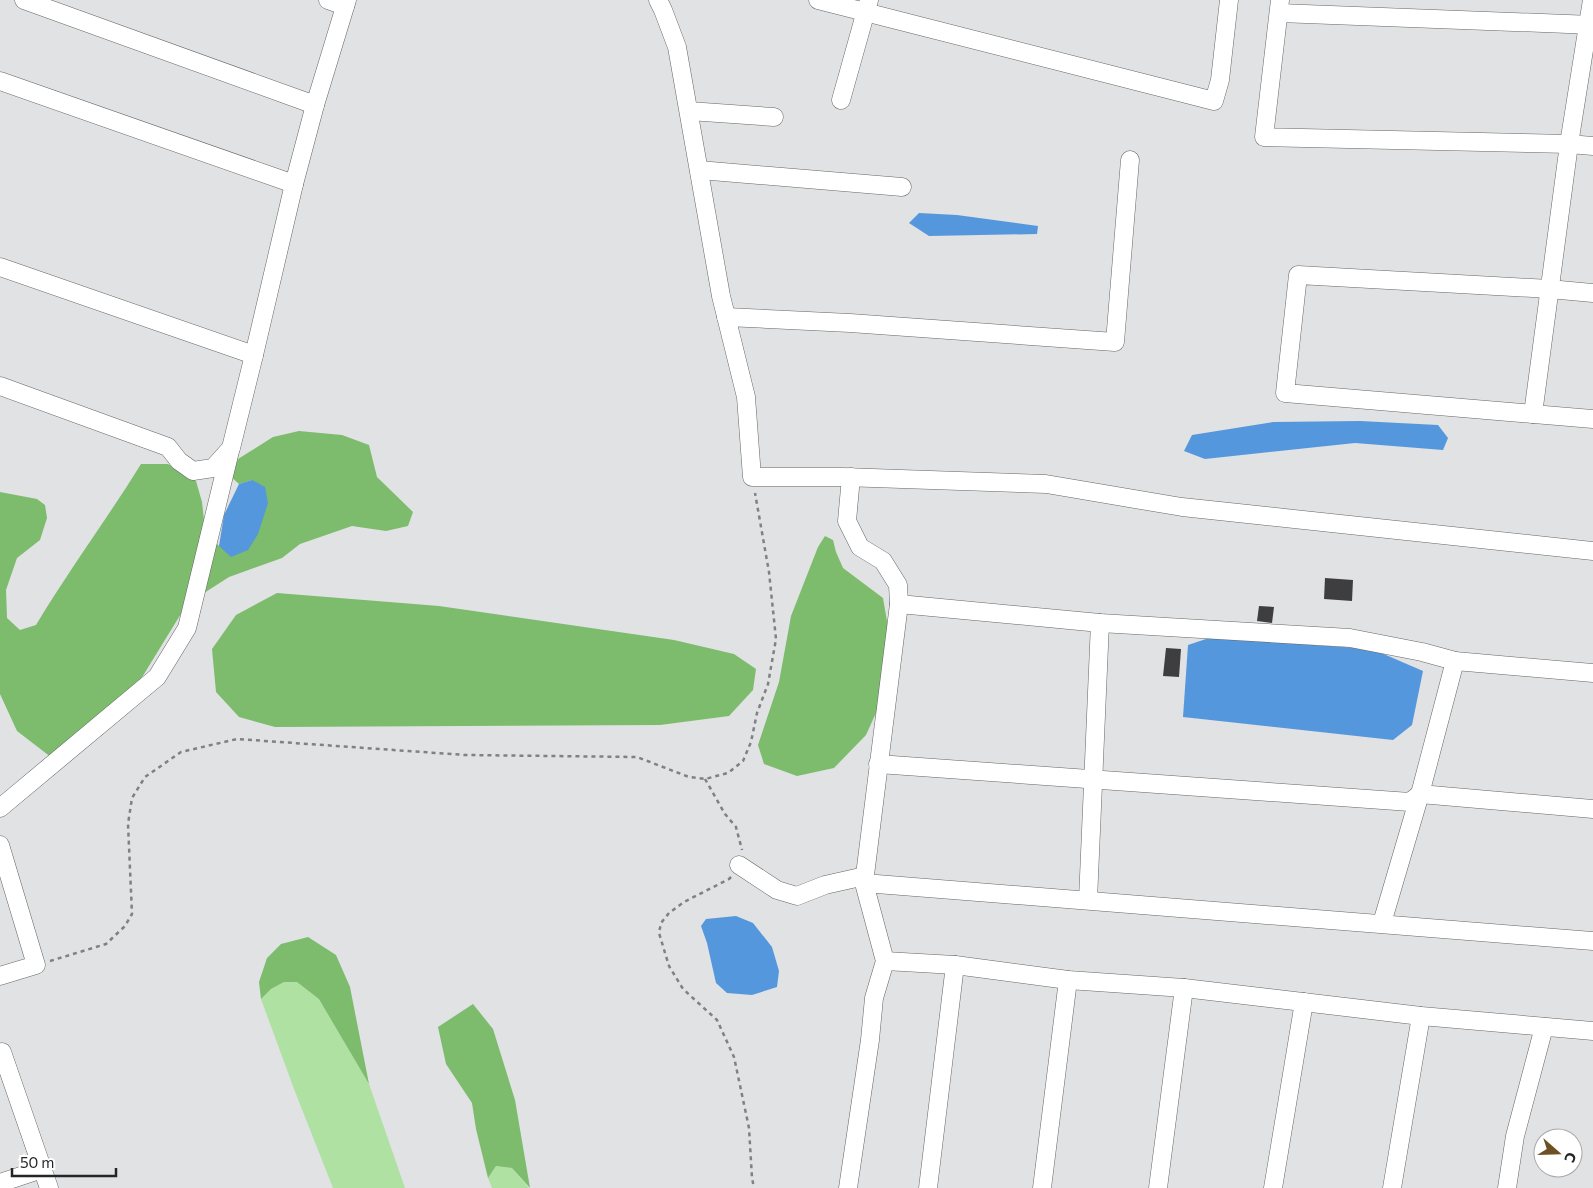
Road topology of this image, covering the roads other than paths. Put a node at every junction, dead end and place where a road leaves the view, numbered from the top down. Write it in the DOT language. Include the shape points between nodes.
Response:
graph roads {
  1 [pos="24,0"];
  2 [pos="658,0"];
  3 [pos="818,0"];
  4 [pos="1229,0"];
  5 [pos="1592,0"];
  6 [pos="340,2"];
  7 [pos="867,6"];
  8 [pos="1279,6"];
  9 [pos="1591,24"];
  10 [pos="0,81"];
  11 [pos="841,100"];
  12 [pos="315,105"];
  13 [pos="689,111"];
  14 [pos="774,117"];
  15 [pos="1569,144"];
  16 [pos="1593,146"];
  17 [pos="1130,160"];
  18 [pos="699,170"];
  19 [pos="294,184"];
  20 [pos="902,186"];
  21 [pos="0,267"];
  22 [pos="1549,289"];
  23 [pos="1593,293"];
  24 [pos="726,317"];
  25 [pos="254,355"];
  26 [pos="0,386"];
  27 [pos="1534,414"];
  28 [pos="1593,419"];
  29 [pos="231,448"];
  30 [pos="851,477"];
  31 [pos="1593,551"];
  32 [pos="899,604"];
  33 [pos="1100,623"];
  34 [pos="1454,661"];
  35 [pos="1593,673"];
  36 [pos="878,764"];
  37 [pos="1092,778"];
  38 [pos="1420,794"];
  39 [pos="0,808"];
  40 [pos="1593,809"];
  41 [pos="0,845"];
  42 [pos="739,865"];
  43 [pos="865,880"];
  44 [pos="1088,900"];
  45 [pos="1382,923"];
  46 [pos="1593,941"];
  47 [pos="885,961"];
  48 [pos="955,965"];
  49 [pos="0,976"];
  50 [pos="1068,980"];
  51 [pos="1184,988"];
  52 [pos="1304,1002"];
  53 [pos="1421,1016"];
  54 [pos="1544,1027"];
  55 [pos="1593,1031"];
  56 [pos="0,1053"];
  57 [pos="42,1169"];
  58 [pos="0,1183"];
  59 [pos="48,1188"];
  60 [pos="848,1188"];
  61 [pos="928,1188"];
  62 [pos="1042,1188"];
  63 [pos="1158,1188"];
  64 [pos="1273,1188"];
  65 [pos="1392,1188"];
  66 [pos="1507,1188"];
  1 -- 12 [label="street"];
  2 -- 13 [label="street" via="677,48"];
  3 -- 7 [label="street"];
  4 -- 7 [label="street" via="1220,80 1214,101"];
  5 -- 9 [label="street"];
  6 -- 12 [label="street"];
  7 -- 11 [label="street"];
  8 -- 9 [label="street"];
  8 -- 15 [label="street" via="1264,137"];
  9 -- 15 [label="street"];
  10 -- 19 [label="street"];
  12 -- 19 [label="street"];
  13 -- 14 [label="street"];
  13 -- 18 [label="street"];
  15 -- 16 [label="street"];
  15 -- 22 [label="street"];
  17 -- 24 [label="street" via="1115,342"];
  18 -- 20 [label="street"];
  18 -- 24 [label="street"];
  19 -- 25 [label="street"];
  21 -- 25 [label="street"];
  22 -- 23 [label="street"];
  22 -- 27 [label="street"];
  22 -- 27 [label="street" via="1298,275 1285,393"];
  24 -- 30 [label="street" via="746,398 752,477"];
  25 -- 29 [label="street"];
  26 -- 29 [label="street" via="168,447 193,471 213,468"];
  27 -- 28 [label="street"];
  29 -- 39 [label="street" via="187,628 157,677"];
  30 -- 31 [label="street" via="1046,484 1182,507"];
  30 -- 32 [label="street" via="847,521 860,547 883,561 898,585"];
  32 -- 33 [label="street"];
  32 -- 36 [label="street"];
  33 -- 34 [label="street" via="1350,638"];
  33 -- 37 [label="street"];
  34 -- 35 [label="street"];
  34 -- 38 [label="street"];
  36 -- 37 [label="street"];
  36 -- 43 [label="street"];
  37 -- 38 [label="street" via="1410,802"];
  37 -- 44 [label="street"];
  38 -- 40 [label="street"];
  38 -- 45 [label="street"];
  41 -- 49 [label="street" via="36,965"];
  42 -- 43 [label="street" via="777,890 797,896 825,885"];
  43 -- 44 [label="street"];
  43 -- 47 [label="street"];
  44 -- 45 [label="street"];
  45 -- 46 [label="street"];
  47 -- 48 [label="street"];
  47 -- 60 [label="street" via="874,998"];
  48 -- 50 [label="street"];
  48 -- 61 [label="street"];
  50 -- 51 [label="street"];
  50 -- 62 [label="street"];
  51 -- 52 [label="street"];
  51 -- 63 [label="street"];
  52 -- 53 [label="street"];
  52 -- 64 [label="street"];
  53 -- 54 [label="street"];
  53 -- 65 [label="street"];
  54 -- 55 [label="street"];
  54 -- 66 [label="street" via="1515,1136"];
  56 -- 57 [label="street"];
  57 -- 58 [label="street"];
  57 -- 59 [label="street"];
}
